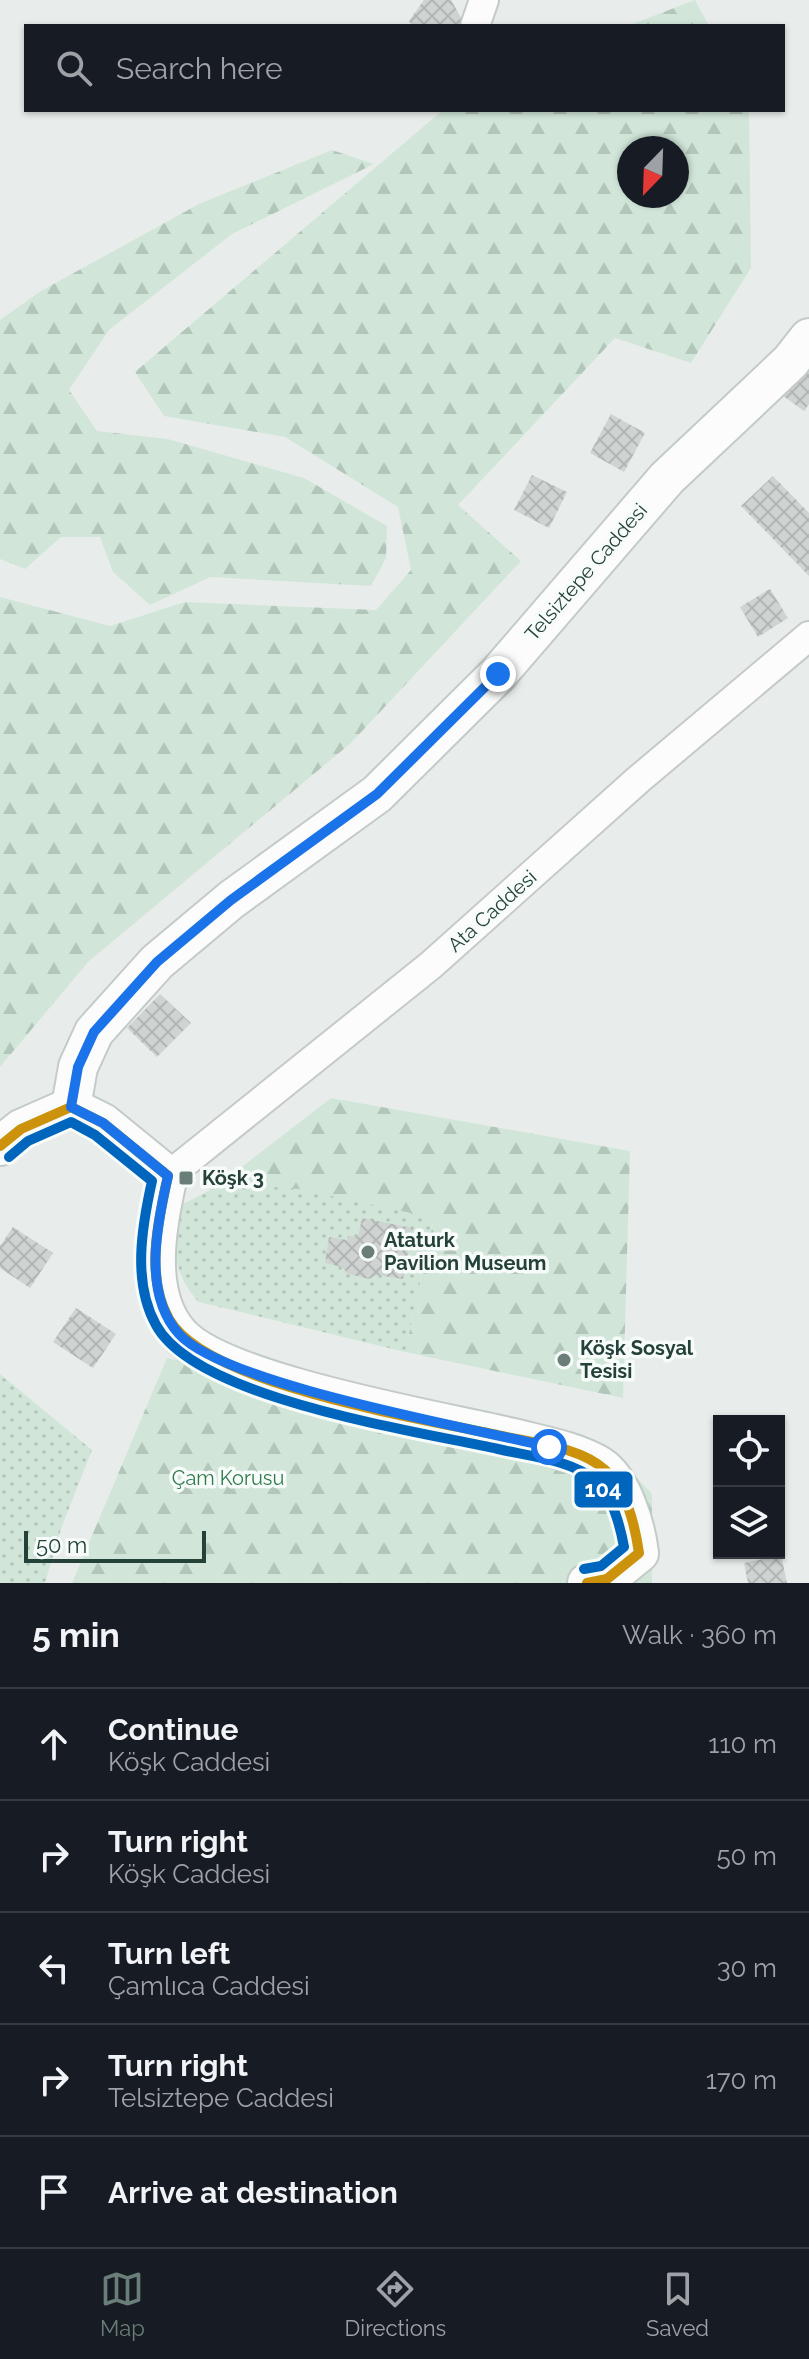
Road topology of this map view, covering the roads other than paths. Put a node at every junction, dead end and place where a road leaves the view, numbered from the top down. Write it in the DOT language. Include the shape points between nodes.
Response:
graph roads {
  1 [pos="484,0"];
  2 [pos="476,24"];
  3 [pos="809,338"];
  4 [pos="809,636"];
  5 [pos="71,1107"];
  6 [pos="0,1146"];
  7 [pos="168,1176"];
  8 [pos="587,1583"];
  1 -- 2 [label="street"];
  3 -- 5 [label="street, Telsiztepe Caddesi" via="667,478 498,674 377,794 231,900 157,962 94,1032 78,1067"];
  4 -- 7 [label="street, Ata Caddesi" via="431,965"];
  5 -- 6 [label="street" via="21,1129"];
  5 -- 7 [label="street" via="103,1123"];
  7 -- 8 [label="street" via="154,1262 161,1297 179,1334 218,1362 302,1388 549,1447 601,1467 636,1531 639,1553 607,1579"];
}
